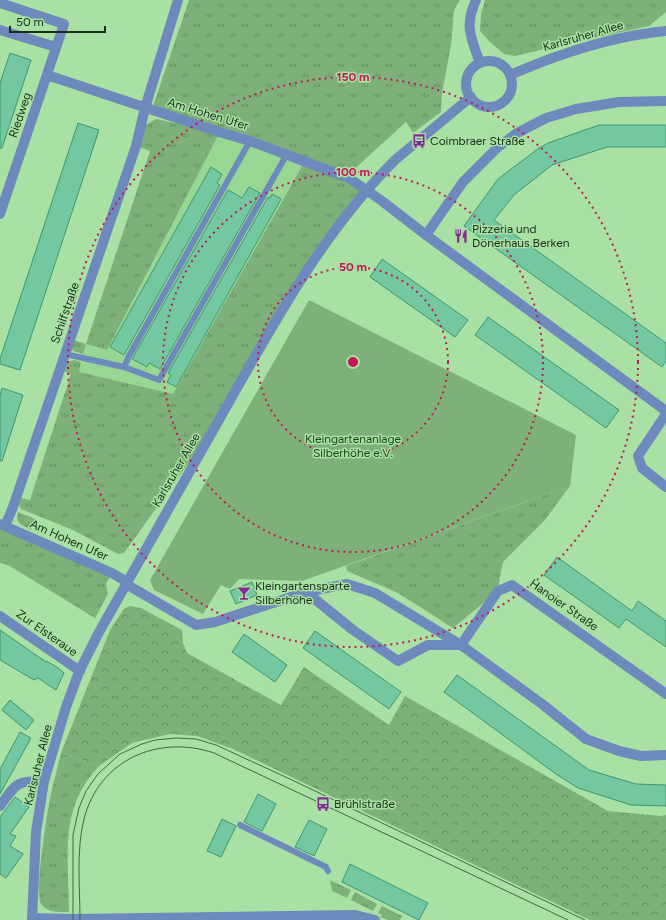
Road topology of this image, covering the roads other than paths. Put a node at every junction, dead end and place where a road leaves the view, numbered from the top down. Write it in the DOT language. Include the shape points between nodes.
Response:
graph roads {
  1 [pos="178,0"];
  2 [pos="476,0"];
  3 [pos="0,3"];
  4 [pos="0,30"];
  5 [pos="666,31"];
  6 [pos="56,48"];
  7 [pos="480,63"];
  8 [pos="47,75"];
  9 [pos="510,75"];
  10 [pos="471,97"];
  11 [pos="666,101"];
  12 [pos="145,108"];
  13 [pos="250,141"];
  14 [pos="287,154"];
  15 [pos="367,190"];
  16 [pos="0,214"];
  17 [pos="426,235"];
  18 [pos="65,354"];
  19 [pos="124,367"];
  20 [pos="666,411"];
  21 [pos="666,414"];
  22 [pos="666,487"];
  23 [pos="3,525"];
  24 [pos="126,583"];
  25 [pos="306,592"];
  26 [pos="0,616"];
  27 [pos="461,645"];
  28 [pos="80,672"];
  29 [pos="666,694"];
  30 [pos="666,755"];
  31 [pos="44,781"];
  32 [pos="0,806"];
  33 [pos="240,825"];
  34 [pos="328,871"];
  35 [pos="231,918"];
  36 [pos="294,918"];
  37 [pos="32,919"];
  38 [pos="375,920"];
  1 -- 12 [label="street"];
  2 -- 7 [label="street" via="469,19 469,27"];
  3 -- 6 [label="street, Riedweg" via="64,24"];
  4 -- 6 [label="street"];
  5 -- 9 [label="street, Karlsruher Allee" via="642,33 605,42 567,53"];
  6 -- 8 [label="street, Riedweg"];
  7 -- 9 [label="street" via="486,61 501,64"];
  7 -- 10 [label="street" via="473,68 466,82"];
  8 -- 12 [label="street, Am Hohen Ufer"];
  8 -- 16 [label="street, Riedweg"];
  9 -- 10 [label="street" via="512,89 504,102 497,106 483,106"];
  10 -- 15 [label="street, Karlsruher Allee" via="395,160"];
  11 -- 17 [label="street" via="619,102 576,108 546,118 517,133 498,147 463,182"];
  12 -- 13 [label="street, Am Hohen Ufer"];
  12 -- 18 [label="street, Schilfstraße" via="136,146"];
  13 -- 14 [label="street, Am Hohen Ufer"];
  13 -- 19 [label="lane"];
  14 -- 15 [label="street, Am Hohen Ufer" via="349,178"];
  14 -- 19 [label="lane" via="160,380"];
  15 -- 17 [label="street"];
  15 -- 24 [label="street, Karlsruher Allee" via="331,235 267,334"];
  17 -- 20 [label="street"];
  18 -- 19 [label="lane"];
  18 -- 23 [label="street, Schilfstraße" via="13,507"];
  21 -- 22 [label="street" via="638,456 642,468"];
  23 -- 24 [label="street, Am Hohen Ufer" via="112,573"];
  24 -- 25 [label="street" via="196,625 215,622"];
  24 -- 28 [label="street, Karlsruher Allee"];
  25 -- 27 [label="street" via="347,584 375,593"];
  25 -- 27 [label="street" via="353,630 398,661 428,645"];
  26 -- 28 [label="street, Zur Elsteraue"];
  27 -- 29 [label="street, Hanoier Straße" via="498,591 512,585"];
  27 -- 30 [label="street" via="586,739 641,756"];
  28 -- 31 [label="street, Karlsruher Allee" via="66,707"];
  31 -- 32 [label="street" via="20,782"];
  31 -- 37 [label="street, Karlsruher Allee" via="36,832"];
  33 -- 34 [label="lane" via="326,867"];
  35 -- 36 [label="street"];
  35 -- 37 [label="street"];
  36 -- 38 [label="street" via="355,915"];
}
